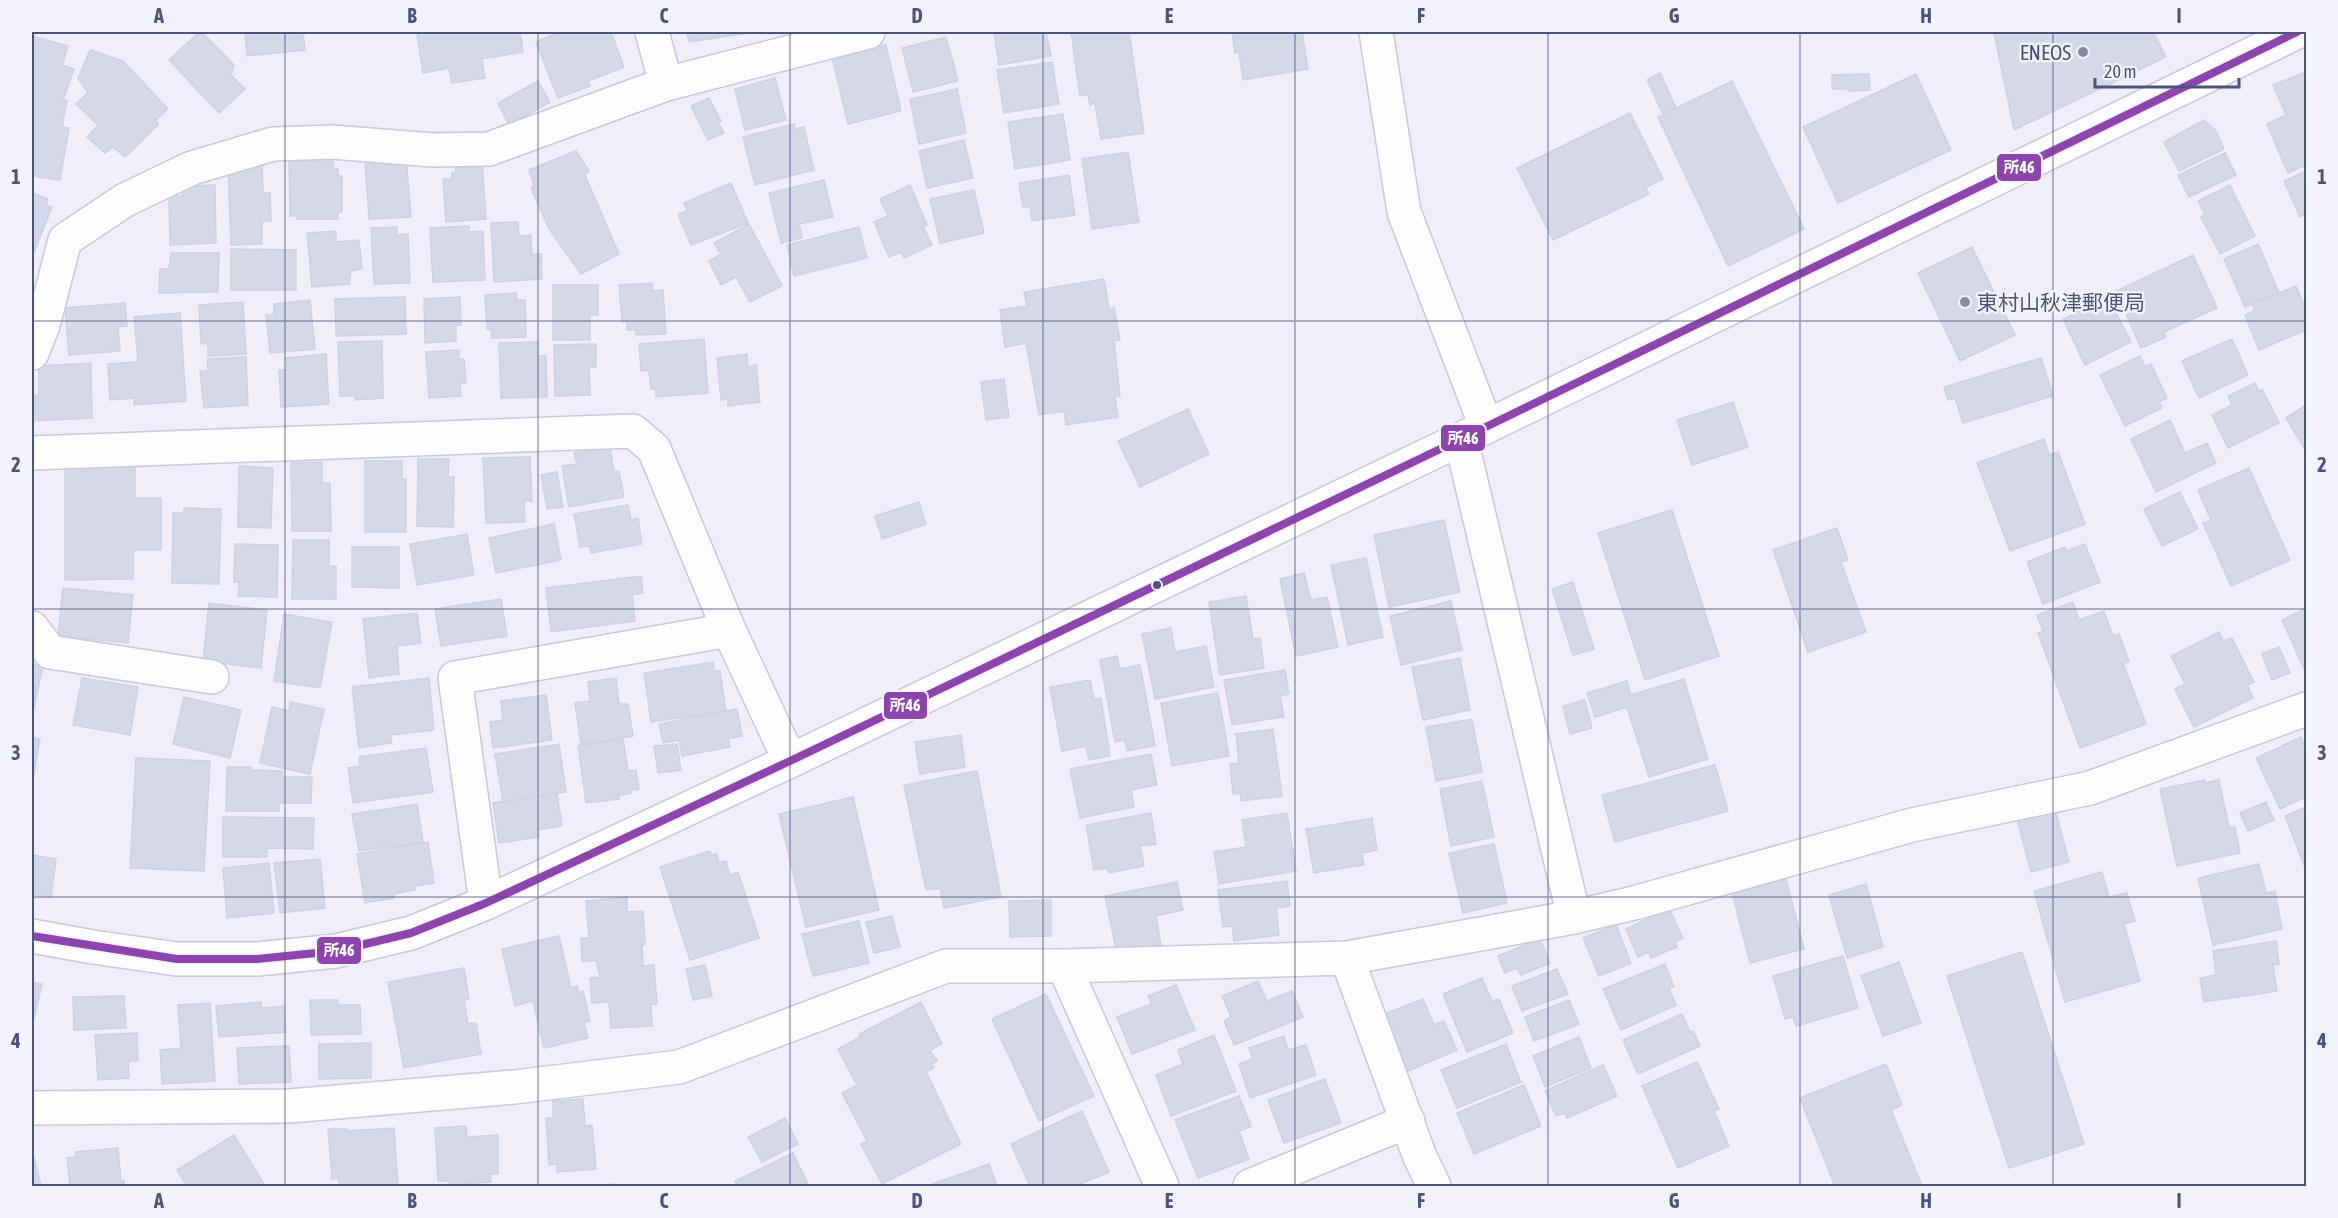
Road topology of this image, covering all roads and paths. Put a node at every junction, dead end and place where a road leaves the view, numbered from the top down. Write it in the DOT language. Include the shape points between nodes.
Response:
graph roads {
  1 [pos="652,32"];
  2 [pos="868,32"];
  3 [pos="1377,32"];
  4 [pos="2297,32"];
  5 [pos="666,84"];
  6 [pos="32,353"];
  7 [pos="1474,433"];
  8 [pos="32,453"];
  9 [pos="32,628"];
  10 [pos="729,630"];
  11 [pos="212,677"];
  12 [pos="2307,709"];
  13 [pos="790,761"];
  14 [pos="486,903"];
  15 [pos="1574,917"];
  16 [pos="32,936"];
  17 [pos="1347,958"];
  18 [pos="1064,966"];
  19 [pos="32,1108"];
  20 [pos="1408,1121"];
  21 [pos="1162,1186"];
  22 [pos="1250,1186"];
  23 [pos="1434,1186"];
  1 -- 5 [label="street"];
  2 -- 5 [label="street"];
  3 -- 7 [label="street" via="1404,212"];
  4 -- 7 [label="street"];
  5 -- 6 [label="street" via="489,149 433,150 332,142 273,144 192,168 125,200 65,240"];
  7 -- 13 [label="street"];
  7 -- 15 [label="street"];
  8 -- 10 [label="street" via="633,431 654,449"];
  9 -- 11 [label="street" via="50,652"];
  10 -- 13 [label="street"];
  10 -- 14 [label="street" via="455,678"];
  12 -- 15 [label="street" via="2090,788 1912,825"];
  13 -- 14 [label="street"];
  14 -- 16 [label="street" via="411,933 336,951 257,959 177,959"];
  15 -- 17 [label="street"];
  17 -- 18 [label="street"];
  17 -- 20 [label="street"];
  18 -- 19 [label="street" via="946,966 679,1067 514,1087 289,1106"];
  18 -- 21 [label="street"];
  20 -- 22 [label="street"];
  20 -- 23 [label="street"];
}
